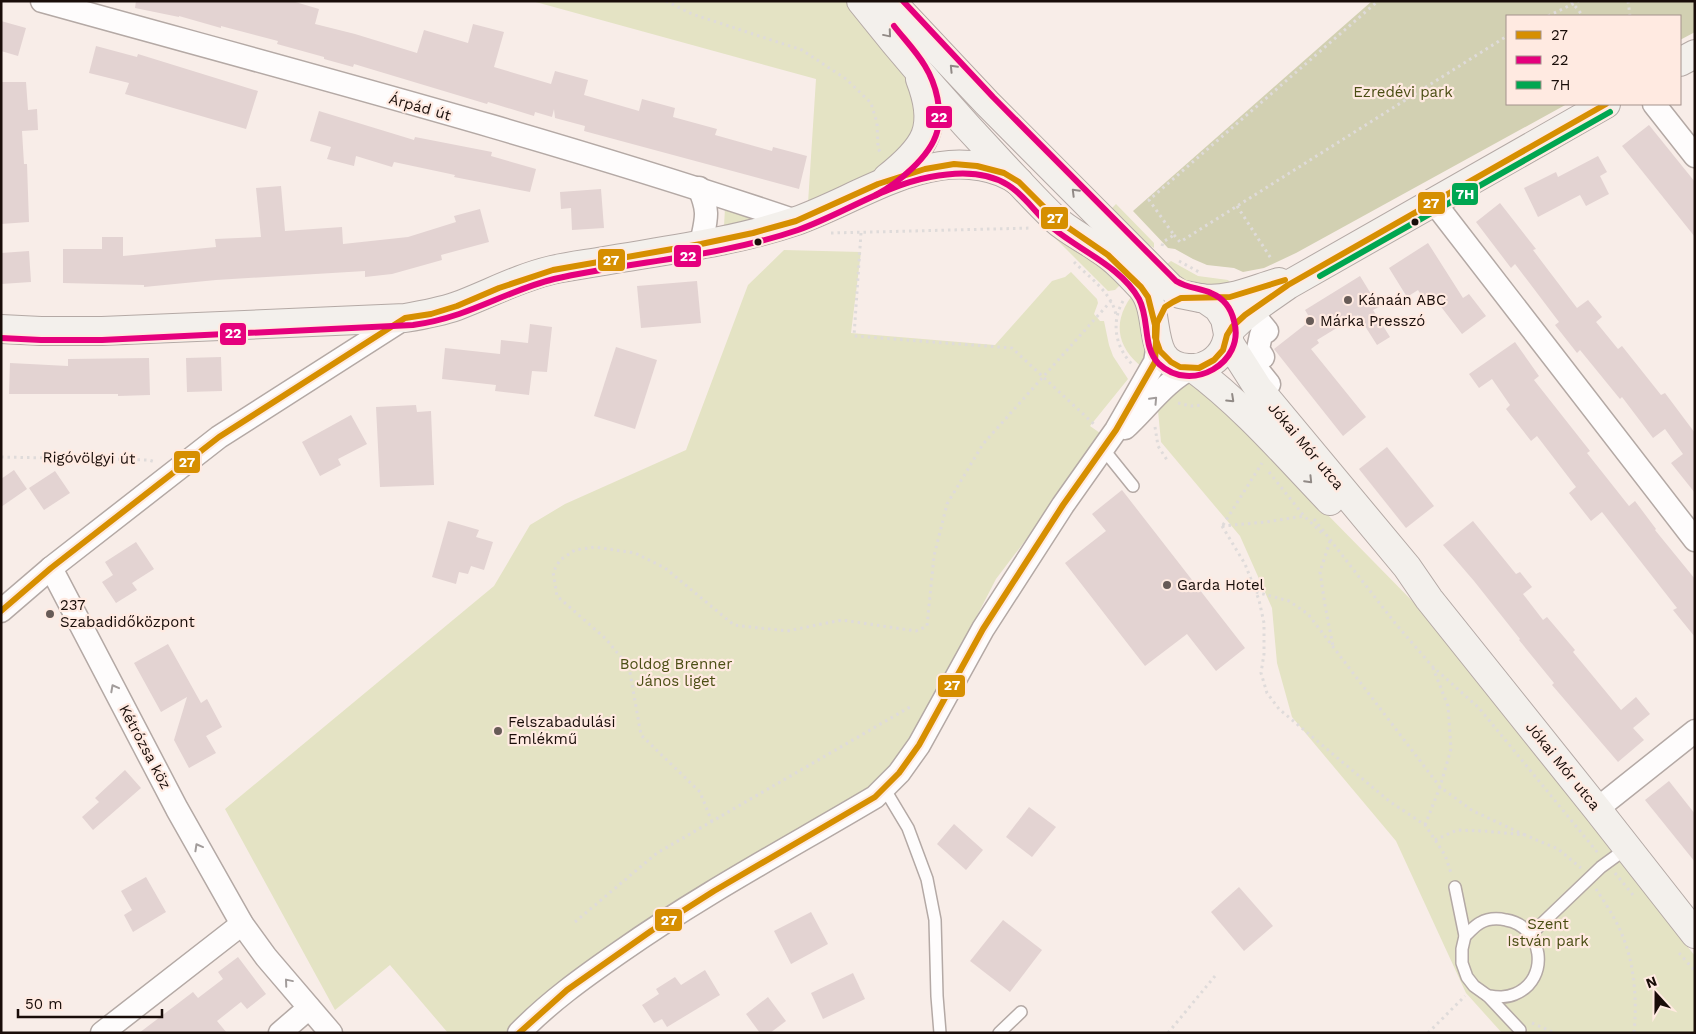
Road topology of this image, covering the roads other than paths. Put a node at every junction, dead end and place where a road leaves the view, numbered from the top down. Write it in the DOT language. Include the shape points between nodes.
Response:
graph roads {
  1 [pos="42,1"];
  2 [pos="861,1"];
  3 [pos="891,1"];
  4 [pos="1695,54"];
  5 [pos="1681,61"];
  6 [pos="915,66"];
  7 [pos="987,103"];
  8 [pos="1604,105"];
  9 [pos="1655,105"];
  10 [pos="963,123"];
  11 [pos="918,149"];
  12 [pos="1695,156"];
  13 [pos="882,163"];
  14 [pos="1020,182"];
  15 [pos="699,188"];
  16 [pos="1433,201"];
  17 [pos="796,220"];
  18 [pos="701,244"];
  19 [pos="1316,268"];
  20 [pos="1198,289"];
  21 [pos="405,318"];
  22 [pos="1258,320"];
  23 [pos="1,328"];
  24 [pos="1156,334"];
  25 [pos="1227,335"];
  26 [pos="1193,368"];
  27 [pos="1100,455"];
  28 [pos="1332,478"];
  29 [pos="1133,486"];
  30 [pos="1695,540"];
  31 [pos="51,568"];
  32 [pos="1429,599"];
  33 [pos="1,611"];
  34 [pos="1695,731"];
  35 [pos="884,788"];
  36 [pos="1597,809"];
  37 [pos="1617,856"];
  38 [pos="1455,886"];
  39 [pos="242,924"];
  40 [pos="1531,934"];
  41 [pos="1465,936"];
  42 [pos="1685,941"];
  43 [pos="1488,996"];
  44 [pos="309,1008"];
  45 [pos="1021,1012"];
  46 [pos="1520,1030"];
  47 [pos="102,1033"];
  48 [pos="280,1033"];
  49 [pos="331,1033"];
  50 [pos="519,1033"];
  51 [pos="940,1033"];
  52 [pos="999,1033"];
  1 -- 15 [label="street, Árpád út"];
  2 -- 6 [label="street, one-way"];
  7 -- 3 [label="street, one-way"];
  4 -- 5 [label="street"];
  6 -- 10 [label="street"];
  6 -- 11 [label="street" via="929,108 928,132"];
  7 -- 10 [label="street"];
  20 -- 7 [label="street, one-way" via="1180,294 1171,288"];
  8 -- 16 [label="street"];
  9 -- 12 [label="street"];
  10 -- 11 [label="street"];
  10 -- 14 [label="street"];
  11 -- 13 [label="street" via="894,172"];
  13 -- 14 [label="street" via="925,169 954,164 977,166"];
  13 -- 17 [label="street"];
  14 -- 24 [label="street" via="1057,220 1108,255 1141,288 1150,303"];
  15 -- 17 [label="street, Árpád út"];
  15 -- 18 [label="street" via="706,204"];
  16 -- 19 [label="street"];
  16 -- 30 [label="street"];
  17 -- 18 [label="street"];
  18 -- 21 [label="street" via="553,270 457,306"];
  19 -- 20 [label="street" via="1235,296 1211,299"];
  19 -- 25 [label="street" via="1246,315"];
  20 -- 24 [label="street" via="1166,306 1159,316"];
  20 -- 25 [label="street" via="1222,313"];
  21 -- 23 [label="street" via="102,331"];
  21 -- 31 [label="street" via="219,437"];
  22 -- 28 [label="street" via="1267,331 1261,335 1258,349 1264,357 1253,364 1296,417"];
  24 -- 26 [label="street" via="1160,351 1171,362"];
  24 -- 27 [label="street" via="1157,358 1151,371"];
  25 -- 26 [label="street" via="1225,345 1216,358 1207,365"];
  25 -- 28 [label="street, Jókai Mór utca" via="1258,388"];
  27 -- 26 [label="street, one-way" via="1162,391"];
  26 -- 32 [label="street, Jókai Mór utca, one-way" via="1238,406 1394,568"];
  27 -- 29 [label="lane"];
  27 -- 35 [label="street" via="1063,505 983,629 919,745"];
  28 -- 32 [label="street, Jókai Mór utca" via="1407,567"];
  31 -- 33 [label="street"];
  39 -- 31 [label="street, Kétrózsa köz, one-way" via="177,809"];
  32 -- 36 [label="street, Jókai Mór utca"];
  34 -- 36 [label="street"];
  35 -- 50 [label="street" via="875,797 663,922 596,969 539,1013"];
  35 -- 51 [label="lane" via="908,828 927,879 935,920"];
  36 -- 37 [label="street, Jókai Mór utca"];
  37 -- 40 [label="lane"];
  37 -- 42 [label="street, Jókai Mór utca"];
  38 -- 41 [label="lane"];
  44 -- 39 [label="street, Kétrózsa köz, one-way"];
  39 -- 47 [label="street"];
  40 -- 41 [label="lane" via="1516,921 1497,918 1479,923"];
  40 -- 43 [label="lane" via="1539,960 1527,986 1516,994"];
  41 -- 43 [label="lane" via="1462,963 1467,977"];
  43 -- 46 [label="lane"];
  44 -- 48 [label="street"];
  44 -- 49 [label="street, Kétrózsa köz"];
  45 -- 52 [label="lane"];
}
